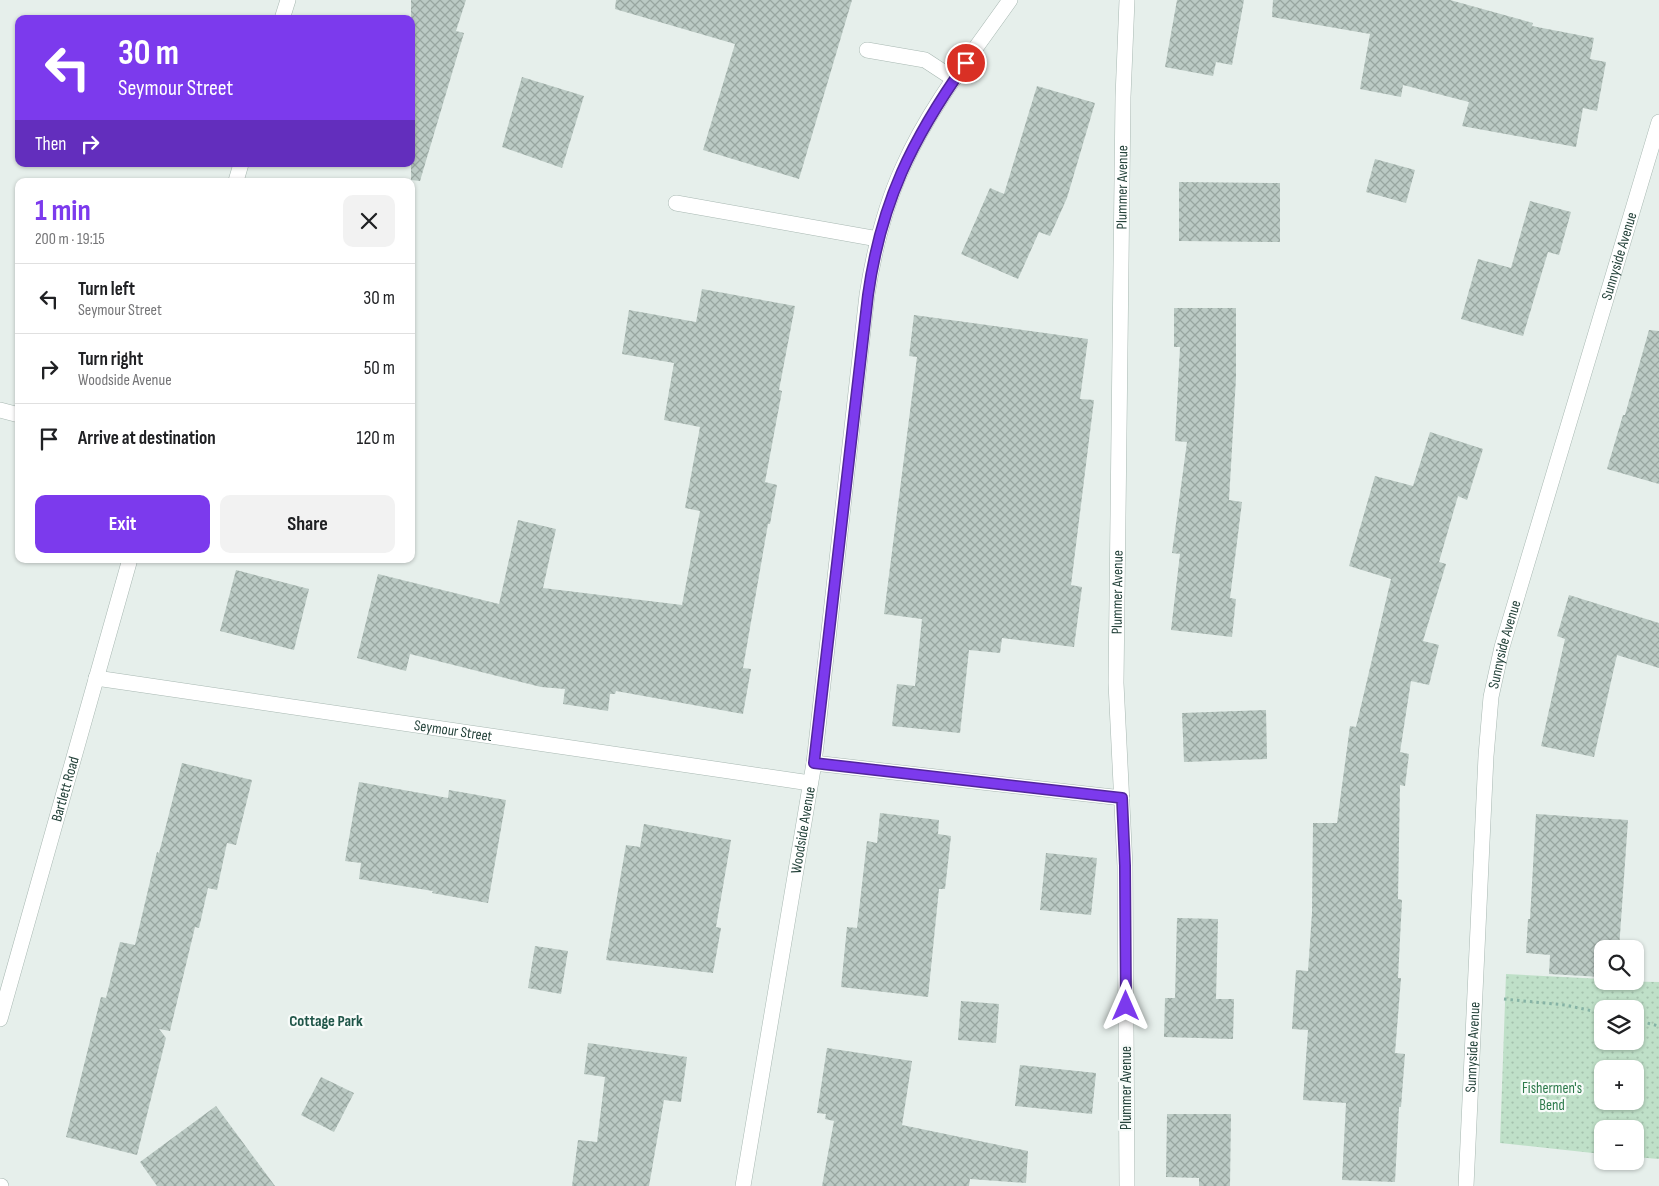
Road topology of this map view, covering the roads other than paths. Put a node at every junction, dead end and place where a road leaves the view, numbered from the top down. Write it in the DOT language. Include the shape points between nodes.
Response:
graph roads {
  1 [pos="288,0"];
  2 [pos="1010,0"];
  3 [pos="1127,0"];
  4 [pos="283,15"];
  5 [pos="867,50"];
  6 [pos="954,79"];
  7 [pos="1659,122"];
  8 [pos="676,203"];
  9 [pos="878,239"];
  10 [pos="0,410"];
  11 [pos="15,414"];
  12 [pos="129,563"];
  13 [pos="96,678"];
  14 [pos="814,763"];
  15 [pos="810,782"];
  16 [pos="1122,798"];
  17 [pos="0,1019"];
  18 [pos="743,1186"];
  19 [pos="1127,1186"];
  20 [pos="1466,1186"];
  1 -- 4 [label="street"];
  2 -- 6 [label="street, Woodside Avenue"];
  3 -- 16 [label="street, Plummer Avenue" via="1116,683"];
  5 -- 6 [label="street" via="925,60"];
  6 -- 9 [label="street, Woodside Avenue" via="903,166"];
  7 -- 20 [label="street, Sunnyside Avenue" via="1496,672 1488,721"];
  8 -- 9 [label="street"];
  9 -- 14 [label="street, Woodside Avenue" via="868,295"];
  10 -- 11 [label="street"];
  12 -- 13 [label="street, Bartlett Road"];
  13 -- 15 [label="street, Seymour Street"];
  13 -- 17 [label="street, Bartlett Road"];
  14 -- 15 [label="street, Woodside Avenue"];
  14 -- 16 [label="street"];
  15 -- 18 [label="street, Woodside Avenue"];
  16 -- 19 [label="street, Plummer Avenue"];
}
